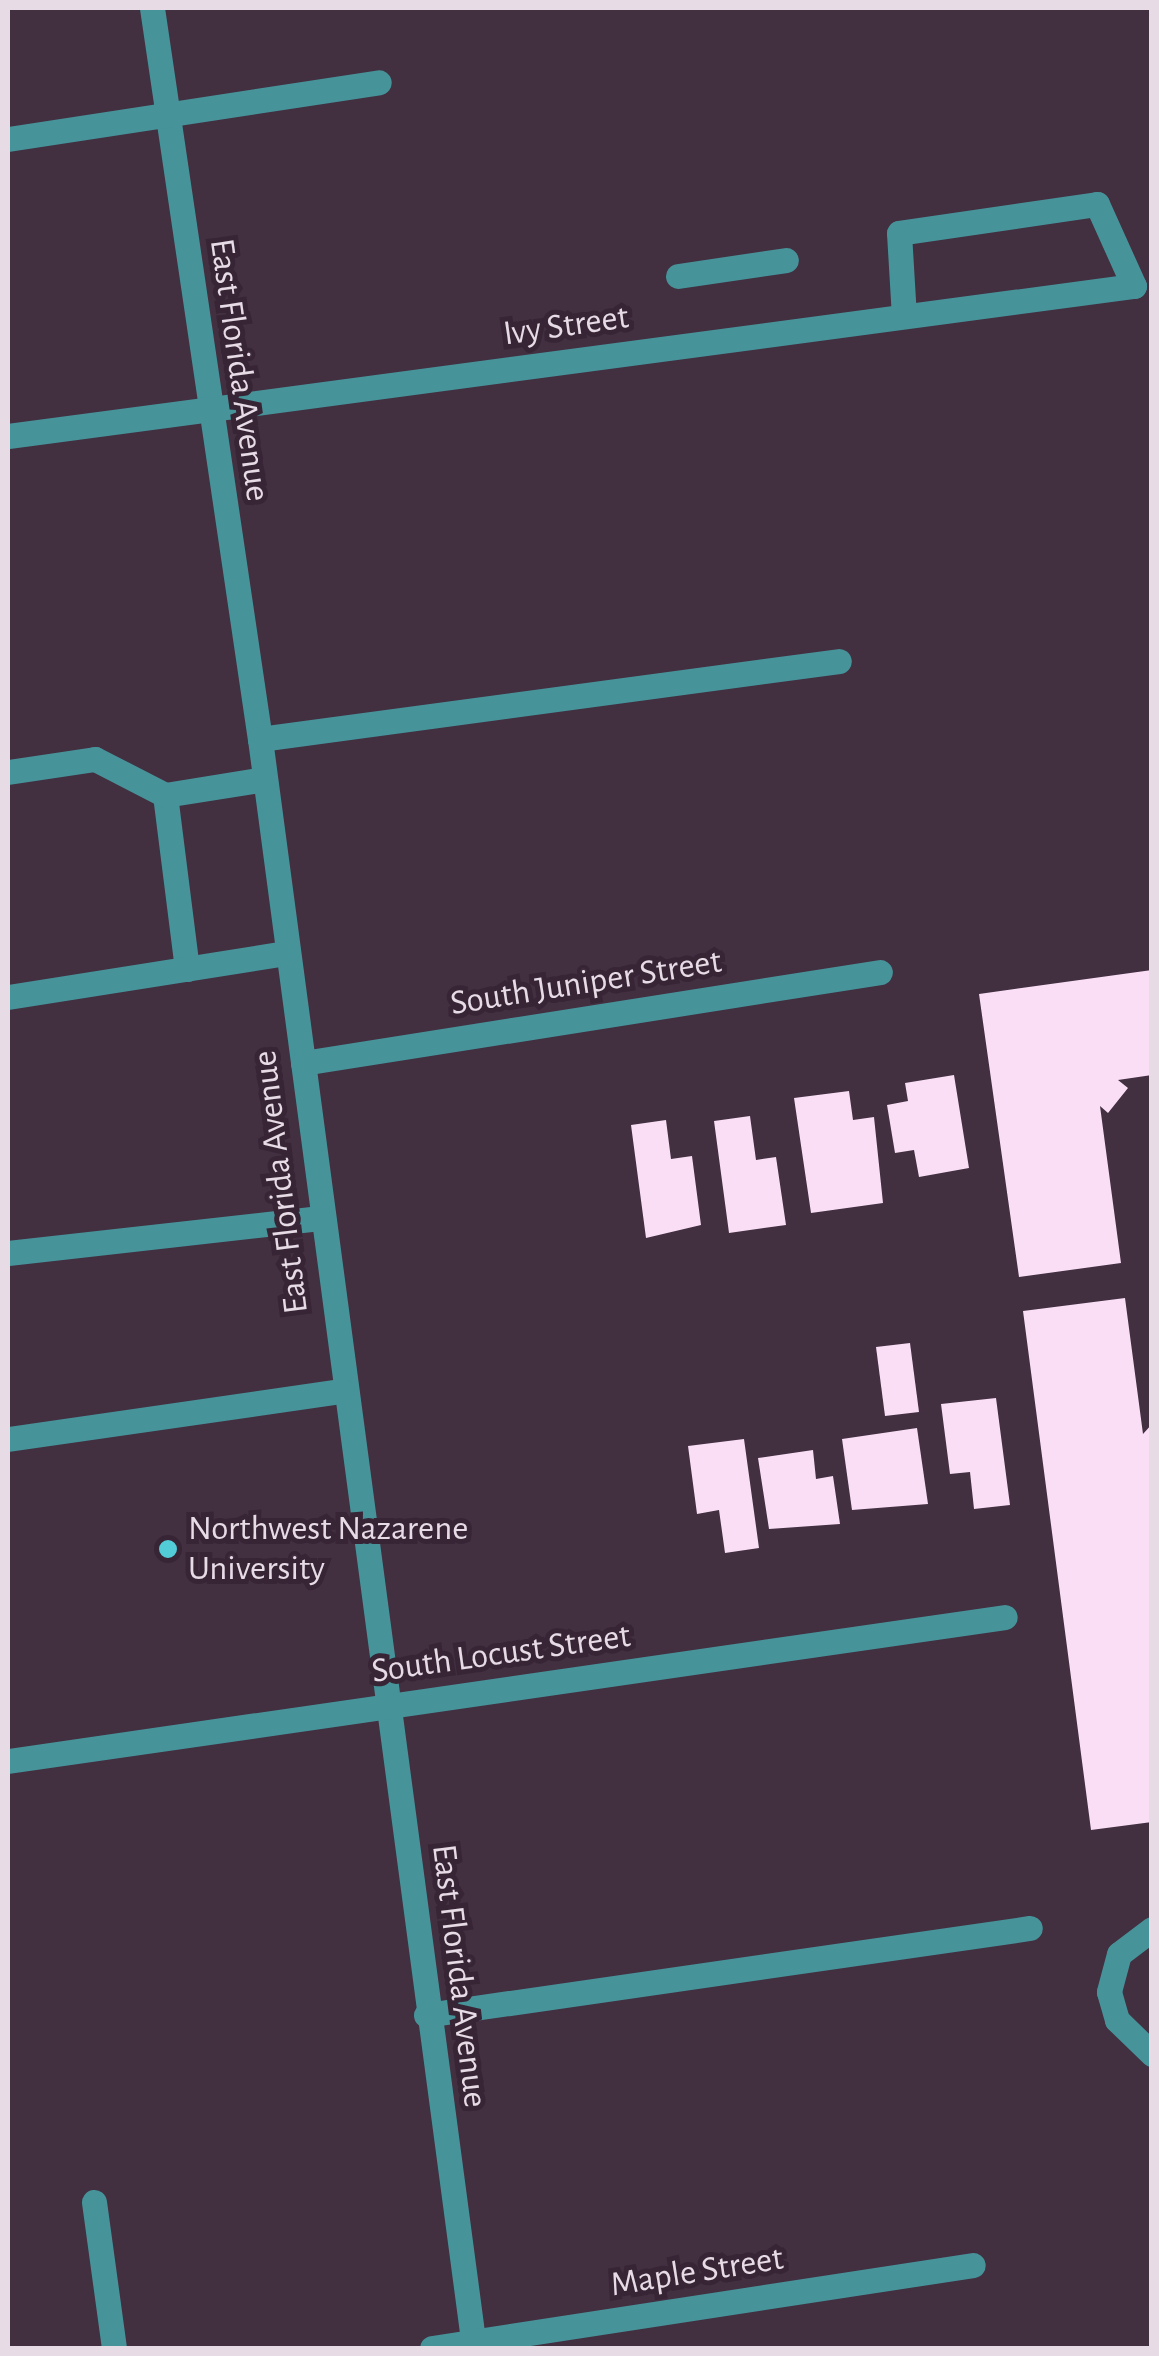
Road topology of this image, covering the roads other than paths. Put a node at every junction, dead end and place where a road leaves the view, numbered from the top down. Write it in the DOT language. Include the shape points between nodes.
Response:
graph roads {
  1 [pos="152,8"];
  2 [pos="379,82"];
  3 [pos="168,119"];
  4 [pos="8,140"];
  5 [pos="786,260"];
  6 [pos="678,276"];
  7 [pos="904,316"];
  8 [pos="208,409"];
  9 [pos="8,436"];
  10 [pos="839,661"];
  11 [pos="260,739"];
  12 [pos="8,772"];
  13 [pos="265,780"];
  14 [pos="164,796"];
  15 [pos="287,953"];
  16 [pos="187,969"];
  17 [pos="880,972"];
  18 [pos="8,997"];
  19 [pos="303,1064"];
  20 [pos="320,1218"];
  21 [pos="8,1253"];
  22 [pos="342,1392"];
  23 [pos="8,1439"];
  24 [pos="1005,1617"];
  25 [pos="392,1705"];
  26 [pos="8,1762"];
  27 [pos="1030,1928"];
  28 [pos="1152,1929"];
  29 [pos="426,2015"];
  30 [pos="1152,2054"];
  31 [pos="94,2202"];
  32 [pos="973,2265"];
  33 [pos="474,2345"];
  34 [pos="114,2348"];
  35 [pos="432,2348"];
  1 -- 3 [label="street, East Florida Avenue"];
  2 -- 3 [label="street"];
  3 -- 4 [label="street"];
  3 -- 8 [label="street, East Florida Avenue"];
  5 -- 6 [label="street"];
  7 -- 7 [label="street, Ivy Street" via="1134,286 1097,204 899,233"];
  7 -- 8 [label="street, Ivy Street"];
  8 -- 9 [label="street, Ivy Street"];
  8 -- 11 [label="street, East Florida Avenue"];
  10 -- 11 [label="street"];
  11 -- 13 [label="street, East Florida Avenue"];
  12 -- 14 [label="street" via="95,759"];
  13 -- 14 [label="street"];
  13 -- 15 [label="street, East Florida Avenue"];
  14 -- 16 [label="street"];
  15 -- 16 [label="street"];
  15 -- 19 [label="street, East Florida Avenue"];
  16 -- 18 [label="street"];
  17 -- 19 [label="street, South Juniper Street"];
  19 -- 20 [label="street, East Florida Avenue"];
  20 -- 21 [label="street"];
  20 -- 22 [label="street, East Florida Avenue"];
  22 -- 23 [label="street"];
  22 -- 25 [label="street, East Florida Avenue"];
  24 -- 25 [label="street, South Locust Street"];
  25 -- 26 [label="street, South Locust Street"];
  25 -- 29 [label="street, East Florida Avenue"];
  27 -- 29 [label="street"];
  28 -- 30 [label="street" via="1118,1954 1110,1992 1116,2020"];
  29 -- 33 [label="street, East Florida Avenue"];
  31 -- 34 [label="street"];
  32 -- 33 [label="street, Maple Street"];
  33 -- 35 [label="street, Maple Street"];
}
